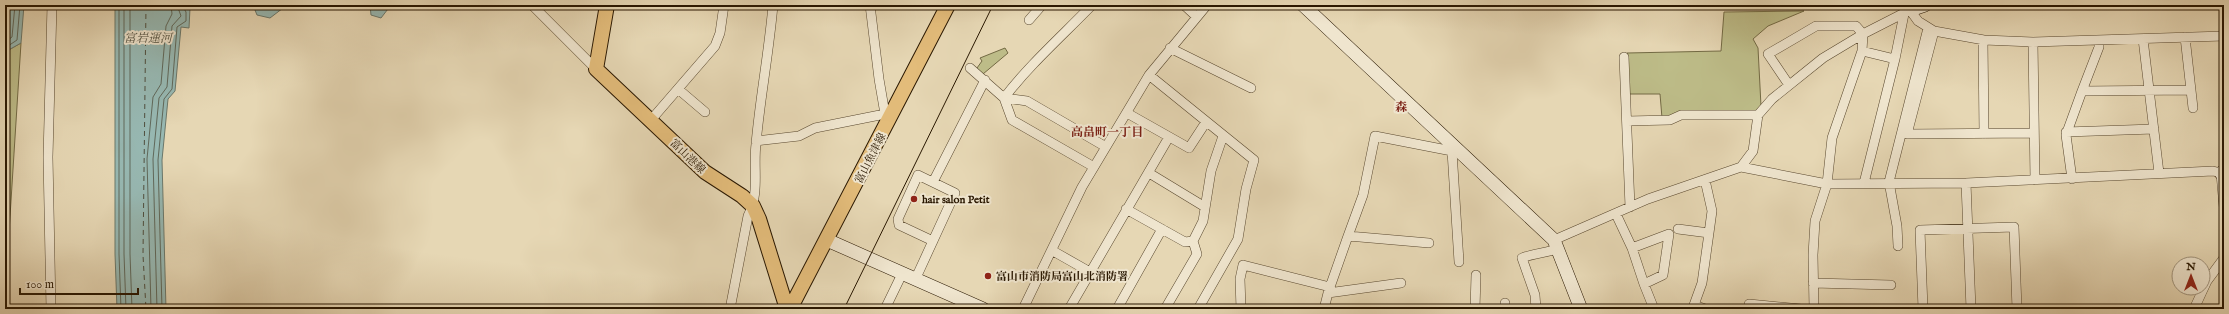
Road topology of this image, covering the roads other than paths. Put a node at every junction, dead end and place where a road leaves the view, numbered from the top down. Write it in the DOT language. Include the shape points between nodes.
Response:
graph roads {
  1 [pos="52,5"];
  2 [pos="532,5"];
  3 [pos="607,5"];
  4 [pos="724,5"];
  5 [pos="774,5"];
  6 [pos="870,5"];
  7 [pos="948,5"];
  8 [pos="1042,5"];
  9 [pos="1184,5"];
  10 [pos="1207,5"];
  11 [pos="1925,5"];
  12 [pos="1092,6"];
  13 [pos="1309,7"];
  14 [pos="1908,10"];
  15 [pos="1197,17"];
  16 [pos="1029,20"];
  17 [pos="1931,30"];
  18 [pos="1863,34"];
  19 [pos="2224,36"];
  20 [pos="2184,37"];
  21 [pos="2144,39"];
  22 [pos="1983,40"];
  23 [pos="2099,40"];
  24 [pos="2033,42"];
  25 [pos="1170,48"];
  26 [pos="1862,51"];
  27 [pos="1624,57"];
  28 [pos="1895,60"];
  29 [pos="970,68"];
  30 [pos="596,69"];
  31 [pos="1149,75"];
  32 [pos="985,80"];
  33 [pos="1788,85"];
  34 [pos="1251,88"];
  35 [pos="678,89"];
  36 [pos="2191,90"];
  37 [pos="2082,91"];
  38 [pos="2149,91"];
  39 [pos="1004,98"];
  40 [pos="2193,108"];
  41 [pos="705,112"];
  42 [pos="1127,113"];
  43 [pos="1758,115"];
  44 [pos="888,117"];
  45 [pos="651,120"];
  46 [pos="1627,121"];
  47 [pos="1206,122"];
  48 [pos="2154,129"];
  49 [pos="2066,132"];
  50 [pos="2034,133"];
  51 [pos="1984,134"];
  52 [pos="1223,136"];
  53 [pos="1169,137"];
  54 [pos="756,141"];
  55 [pos="1106,147"];
  56 [pos="1454,150"];
  57 [pos="1094,167"];
  58 [pos="1742,167"];
  59 [pos="1149,173"];
  60 [pos="2159,173"];
  61 [pos="2223,173"];
  62 [pos="2072,179"];
  63 [pos="1705,180"];
  64 [pos="2035,180"];
  65 [pos="933,182"];
  66 [pos="1889,182"];
  67 [pos="1864,183"];
  68 [pos="1966,183"];
  69 [pos="1827,184"];
  70 [pos="753,206"];
  71 [pos="1205,207"];
  72 [pos="1630,207"];
  73 [pos="2224,207"];
  74 [pos="1126,209"];
  75 [pos="1616,214"];
  76 [pos="1968,228"];
  77 [pos="1162,229"];
  78 [pos="1678,229"];
  79 [pos="1709,233"];
  80 [pos="1348,236"];
  81 [pos="827,240"];
  82 [pos="933,241"];
  83 [pos="1193,241"];
  84 [pos="1429,243"];
  85 [pos="1556,245"];
  86 [pos="1898,246"];
  87 [pos="1632,248"];
  88 [pos="1053,251"];
  89 [pos="2224,258"];
  90 [pos="1459,262"];
  91 [pos="1090,272"];
  92 [pos="902,274"];
  93 [pos="1476,275"];
  94 [pos="915,280"];
  95 [pos="1401,283"];
  96 [pos="1813,283"];
  97 [pos="1644,284"];
  98 [pos="1891,285"];
  99 [pos="1329,290"];
  100 [pos="1749,304"];
  101 [pos="1764,307"];
  102 [pos="51,309"];
  103 [pos="730,309"];
  104 [pos="789,309"];
  105 [pos="885,309"];
  106 [pos="983,309"];
  107 [pos="1023,309"];
  108 [pos="1069,309"];
  109 [pos="1118,309"];
  110 [pos="1166,309"];
  111 [pos="1198,309"];
  112 [pos="1241,309"];
  113 [pos="1324,309"];
  114 [pos="1475,309"];
  115 [pos="1536,309"];
  116 [pos="1581,309"];
  117 [pos="1654,309"];
  118 [pos="1705,309"];
  119 [pos="1801,309"];
  120 [pos="1814,309"];
  121 [pos="1922,309"];
  122 [pos="1971,309"];
  123 [pos="2017,309"];
  124 [pos="2194,309"];
  1 -- 102 [label="street" via="48,157"];
  2 -- 30 [label="street"];
  3 -- 30 [label="main road"];
  4 -- 35 [label="street" via="720,33 715,46"];
  5 -- 54 [label="street"];
  6 -- 44 [label="street" via="879,79"];
  7 -- 44 [label="main road, 富山魚津線"];
  8 -- 16 [label="street"];
  9 -- 15 [label="street"];
  10 -- 15 [label="street"];
  11 -- 14 [label="street"];
  12 -- 39 [label="street" via="1035,60"];
  13 -- 56 [label="street"];
  14 -- 17 [label="street"];
  14 -- 18 [label="street"];
  14 -- 28 [label="street"];
  15 -- 25 [label="street"];
  17 -- 22 [label="street"];
  17 -- 51 [label="street" via="1907,134"];
  17 -- 66 [label="street"];
  18 -- 26 [label="street"];
  18 -- 33 [label="street" via="1824,58"];
  18 -- 33 [label="street" via="1856,26 1816,26 1768,54"];
  19 -- 20 [label="street"];
  20 -- 21 [label="street"];
  20 -- 36 [label="street"];
  21 -- 23 [label="street"];
  21 -- 38 [label="street"];
  22 -- 24 [label="street"];
  22 -- 51 [label="street"];
  23 -- 24 [label="street"];
  23 -- 37 [label="street" via="2099,47"];
  24 -- 50 [label="street"];
  25 -- 31 [label="street"];
  25 -- 34 [label="street"];
  26 -- 28 [label="street"];
  26 -- 69 [label="street" via="1832,138"];
  27 -- 46 [label="street"];
  28 -- 67 [label="street"];
  29 -- 32 [label="street"];
  30 -- 45 [label="main road, 富山港線"];
  31 -- 42 [label="street"];
  31 -- 47 [label="street"];
  32 -- 39 [label="street"];
  32 -- 65 [label="street"];
  33 -- 43 [label="street"];
  35 -- 41 [label="street"];
  35 -- 45 [label="street"];
  36 -- 38 [label="street"];
  36 -- 40 [label="street"];
  37 -- 38 [label="street"];
  37 -- 49 [label="street"];
  38 -- 48 [label="street"];
  39 -- 55 [label="street" via="1027,101"];
  39 -- 57 [label="street" via="1012,120"];
  42 -- 53 [label="street"];
  42 -- 55 [label="street"];
  43 -- 46 [label="street" via="1681,115 1670,120"];
  43 -- 58 [label="street" via="1753,151"];
  44 -- 54 [label="street" via="814,128 799,136"];
  44 -- 81 [label="main road, 富山魚津線"];
  45 -- 70 [label="main road, 富山港線" via="705,172"];
  46 -- 72 [label="street"];
  47 -- 52 [label="street"];
  47 -- 53 [label="street" via="1189,148"];
  48 -- 49 [label="street"];
  48 -- 60 [label="street"];
  49 -- 62 [label="street"];
  50 -- 51 [label="street"];
  50 -- 64 [label="street"];
  52 -- 71 [label="street" via="1211,171"];
  52 -- 111 [label="street" via="1254,160 1246,189 1238,239"];
  53 -- 59 [label="street"];
  54 -- 70 [label="street"];
  55 -- 57 [label="street"];
  56 -- 80 [label="street" via="1375,136 1363,195"];
  56 -- 85 [label="street"];
  56 -- 90 [label="street"];
  57 -- 88 [label="street" via="1082,187"];
  58 -- 63 [label="street"];
  58 -- 69 [label="street"];
  59 -- 71 [label="street"];
  59 -- 74 [label="street"];
  60 -- 61 [label="street"];
  60 -- 62 [label="street"];
  61 -- 73 [label="street"];
  62 -- 64 [label="street"];
  63 -- 72 [label="street"];
  63 -- 79 [label="street" via="1712,211"];
  64 -- 68 [label="street"];
  65 -- 82 [label="street" via="955,193"];
  65 -- 82 [label="street" via="918,175 898,219 899,225"];
  66 -- 67 [label="street"];
  66 -- 68 [label="street"];
  66 -- 86 [label="street"];
  67 -- 69 [label="street"];
  68 -- 76 [label="street"];
  69 -- 96 [label="street" via="1815,221"];
  70 -- 103 [label="street" via="748,216"];
  70 -- 104 [label="main road, 富山港線"];
  71 -- 83 [label="street" via="1203,221"];
  72 -- 75 [label="street"];
  74 -- 77 [label="street"];
  74 -- 91 [label="street"];
  75 -- 85 [label="street"];
  75 -- 87 [label="street"];
  76 -- 121 [label="street" via="1920,230"];
  76 -- 122 [label="street"];
  76 -- 123 [label="street" via="2014,227"];
  77 -- 83 [label="street" via="1185,242"];
  77 -- 109 [label="street"];
  78 -- 79 [label="street"];
  79 -- 118 [label="street" via="1702,283 1694,306"];
  80 -- 84 [label="street"];
  80 -- 99 [label="street"];
  81 -- 92 [label="street"];
  81 -- 104 [label="main road, 富山魚津線"];
  82 -- 94 [label="street"];
  83 -- 110 [label="street" via="1197,254"];
  85 -- 115 [label="street" via="1549,252 1522,258 1535,294"];
  85 -- 116 [label="street"];
  87 -- 97 [label="street"];
  87 -- 97 [label="street" via="1669,234 1663,275"];
  88 -- 91 [label="street"];
  88 -- 107 [label="street"];
  89 -- 124 [label="street" via="2207,282"];
  91 -- 108 [label="street"];
  92 -- 94 [label="street"];
  92 -- 105 [label="street"];
  93 -- 114 [label="street"];
  94 -- 106 [label="street"];
  95 -- 99 [label="street"];
  96 -- 98 [label="street"];
  96 -- 120 [label="street"];
  97 -- 117 [label="street"];
  99 -- 112 [label="street" via="1243,265 1240,279"];
  99 -- 113 [label="street"];
  100 -- 101 [label="street"];
  101 -- 119 [label="street"];
}
